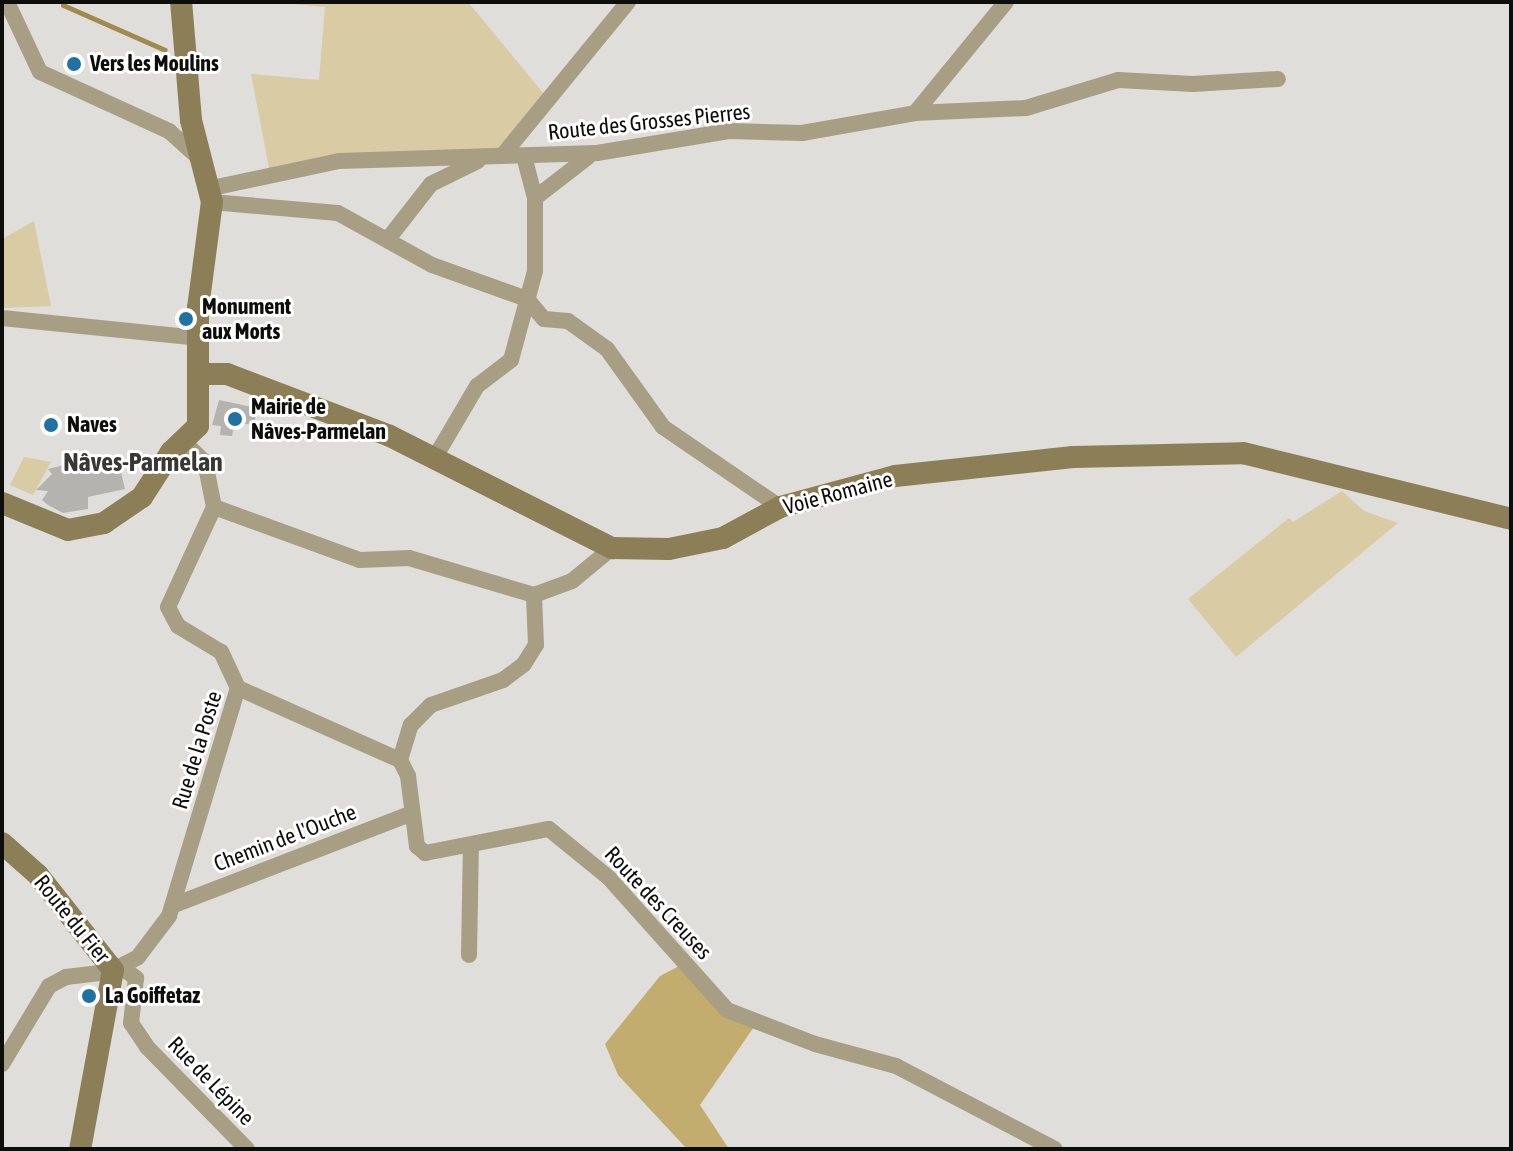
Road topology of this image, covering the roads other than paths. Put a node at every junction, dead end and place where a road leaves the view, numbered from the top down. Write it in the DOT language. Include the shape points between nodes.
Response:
graph roads {
  1 [pos="7,2"];
  2 [pos="181,2"];
  3 [pos="628,2"];
  4 [pos="1006,2"];
  5 [pos="1278,79"];
  6 [pos="915,113"];
  7 [pos="597,153"];
  8 [pos="502,156"];
  9 [pos="524,156"];
  10 [pos="484,158"];
  11 [pos="204,165"];
  12 [pos="212,195"];
  13 [pos="535,198"];
  14 [pos="388,239"];
  15 [pos="527,299"];
  16 [pos="2,318"];
  17 [pos="198,338"];
  18 [pos="202,374"];
  19 [pos="184,442"];
  20 [pos="434,459"];
  21 [pos="2,503"];
  22 [pos="214,507"];
  23 [pos="780,507"];
  24 [pos="1511,519"];
  25 [pos="612,548"];
  26 [pos="534,595"];
  27 [pos="238,688"];
  28 [pos="400,760"];
  29 [pos="412,813"];
  30 [pos="2,843"];
  31 [pos="471,845"];
  32 [pos="174,905"];
  33 [pos="469,955"];
  34 [pos="113,970"];
  35 [pos="2,1064"];
  36 [pos="80,1149"];
  37 [pos="247,1149"];
  38 [pos="1055,1149"];
  1 -- 11 [label="street" via="40,72 169,131"];
  2 -- 11 [label="street" via="191,120"];
  3 -- 8 [label="street"];
  4 -- 6 [label="street"];
  5 -- 6 [label="street, Route des Grosses Pierres" via="1193,84 1118,80 1026,108"];
  6 -- 7 [label="street, Route des Grosses Pierres" via="802,133 730,131"];
  7 -- 9 [label="street, Route des Grosses Pierres"];
  7 -- 13 [label="street" via="575,163"];
  8 -- 9 [label="street, Route des Grosses Pierres"];
  8 -- 10 [label="street, Route des Grosses Pierres"];
  9 -- 13 [label="street"];
  10 -- 12 [label="street, Route des Grosses Pierres" via="339,161"];
  10 -- 14 [label="street" via="431,184"];
  11 -- 12 [label="street"];
  12 -- 14 [label="street" via="338,213"];
  12 -- 17 [label="street"];
  13 -- 15 [label="street" via="535,271"];
  14 -- 15 [label="street" via="459,276"];
  15 -- 20 [label="street" via="511,360 477,386"];
  15 -- 23 [label="street" via="544,319 568,321 607,349 663,427"];
  16 -- 17 [label="street"];
  17 -- 18 [label="street"];
  18 -- 19 [label="street" via="202,415"];
  18 -- 20 [label="street, Voie Romaine" via="227,374"];
  19 -- 21 [label="street" via="142,497 104,523 68,530"];
  19 -- 22 [label="street" via="205,462"];
  20 -- 25 [label="street, Voie Romaine"];
  22 -- 26 [label="street" via="360,560 409,558"];
  22 -- 27 [label="street, Rue de la Poste" via="168,607 178,626 221,652"];
  23 -- 24 [label="street, Voie Romaine" via="895,476 1073,457 1243,453"];
  23 -- 25 [label="street, Voie Romaine" via="723,538 669,549"];
  25 -- 26 [label="street" via="572,581"];
  26 -- 28 [label="street" via="536,645 524,664 503,680 431,705 411,725"];
  27 -- 28 [label="street"];
  27 -- 32 [label="street, Rue de la Poste"];
  28 -- 29 [label="street, Route des Creuses"];
  29 -- 31 [label="street, Route des Creuses" via="417,846 425,853"];
  29 -- 32 [label="street, Chemin de l'Ouche"];
  30 -- 34 [label="street, Route du Fier" via="38,875"];
  31 -- 33 [label="street"];
  31 -- 38 [label="street, Route des Creuses" via="549,829 609,878 727,1010 815,1044 896,1066"];
  32 -- 34 [label="street, Rue de la Poste" via="138,957"];
  34 -- 35 [label="street" via="66,977 49,986"];
  34 -- 36 [label="street, Route du Fier"];
  34 -- 37 [label="street, Rue de Lépine" via="136,978 131,1023 160,1065"];
}
